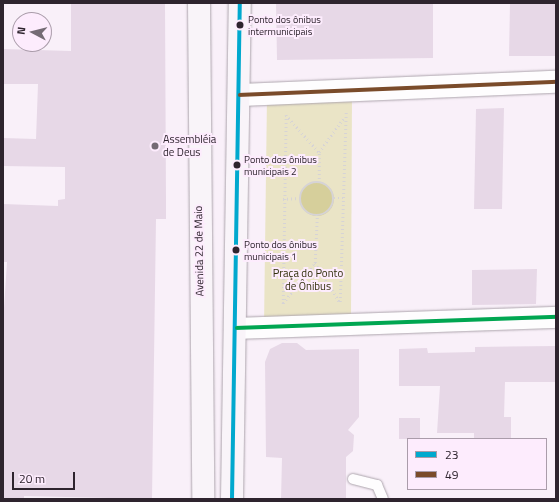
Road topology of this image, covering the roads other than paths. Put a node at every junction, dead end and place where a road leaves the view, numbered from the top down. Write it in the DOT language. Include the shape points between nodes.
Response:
graph roads {
  1 [pos="199,3"];
  2 [pos="240,3"];
  3 [pos="556,82"];
  4 [pos="240,95"];
  5 [pos="556,317"];
  6 [pos="237,328"];
  7 [pos="353,479"];
  8 [pos="203,499"];
  9 [pos="232,499"];
  10 [pos="383,499"];
  1 -- 8 [label="main road, Avenida 22 de Maio"];
  2 -- 4 [label="main road"];
  3 -- 4 [label="street" via="267,96"];
  4 -- 6 [label="main road"];
  5 -- 6 [label="street"];
  6 -- 9 [label="main road"];
  7 -- 10 [label="lane" via="377,485"];
}
